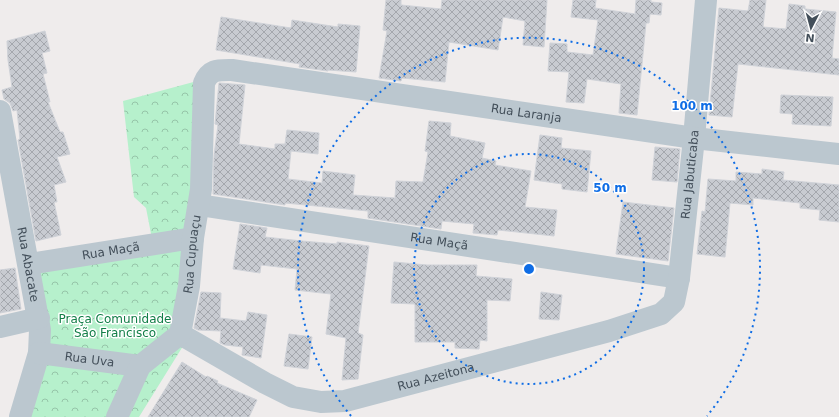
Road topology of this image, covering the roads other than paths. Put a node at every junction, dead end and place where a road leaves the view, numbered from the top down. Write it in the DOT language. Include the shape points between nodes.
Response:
graph roads {
  1 [pos="706,0"];
  2 [pos="214,70"];
  3 [pos="0,111"];
  4 [pos="694,138"];
  5 [pos="839,154"];
  6 [pos="199,205"];
  7 [pos="193,238"];
  8 [pos="29,264"];
  9 [pos="679,278"];
  10 [pos="39,318"];
  11 [pos="0,327"];
  12 [pos="180,334"];
  13 [pos="39,353"];
  14 [pos="140,366"];
  15 [pos="20,417"];
  16 [pos="117,417"];
  1 -- 4 [label="street, Rua Jabuticaba"];
  2 -- 4 [label="street, Rua Laranja" via="232,70"];
  2 -- 6 [label="street, Rua Cupuaçu" via="204,83"];
  3 -- 8 [label="street, Rua Abacate"];
  4 -- 5 [label="street, Rua Laranja"];
  4 -- 9 [label="street, Rua Jabuticaba"];
  6 -- 7 [label="street, Rua Cupuaçu"];
  6 -- 9 [label="street, Rua Maçã"];
  7 -- 8 [label="street, Rua Maçã"];
  7 -- 12 [label="street, Rua Cupuaçu"];
  8 -- 10 [label="street, Rua Abacate"];
  9 -- 12 [label="street, Rua Azeitona" via="674,302 661,314 647,320 345,400 321,402 293,397"];
  10 -- 11 [label="street"];
  10 -- 13 [label="street, Rua Abacate"];
  12 -- 14 [label="street"];
  13 -- 14 [label="street, Rua Uva"];
  13 -- 15 [label="street, Rua Abacate"];
  14 -- 16 [label="street"];
}
